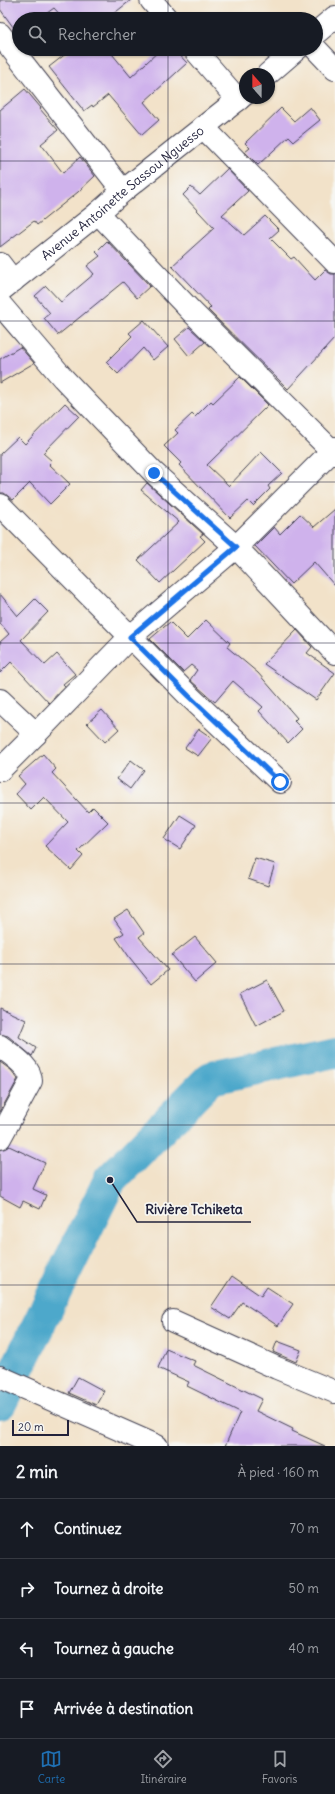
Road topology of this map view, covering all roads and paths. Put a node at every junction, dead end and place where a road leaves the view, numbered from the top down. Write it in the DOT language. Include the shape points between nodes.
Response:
graph roads {
  1 [pos="150,0"];
  2 [pos="161,12"];
  3 [pos="335,17"];
  4 [pos="323,27"];
  5 [pos="0,34"];
  6 [pos="12,49"];
  7 [pos="17,56"];
  8 [pos="201,56"];
  9 [pos="289,56"];
  10 [pos="323,56"];
  11 [pos="275,68"];
  12 [pos="335,69"];
  13 [pos="239,94"];
  14 [pos="239,99"];
  15 [pos="203,127"];
  16 [pos="123,191"];
  17 [pos="98,213"];
  18 [pos="335,262"];
  19 [pos="0,264"];
  20 [pos="7,286"];
  21 [pos="0,304"];
  22 [pos="334,451"];
  23 [pos="0,505"];
  24 [pos="236,547"];
  25 [pos="130,637"];
  26 [pos="335,653"];
  27 [pos="0,700"];
  28 [pos="36,734"];
  29 [pos="0,770"];
  30 [pos="280,782"];
  31 [pos="0,1046"];
  32 [pos="0,1138"];
  33 [pos="173,1321"];
  34 [pos="0,1377"];
  35 [pos="335,1392"];
  36 [pos="157,1446"];
  1 -- 2 [label="street"];
  3 -- 4 [label="street"];
  5 -- 6 [label="street"];
  7 -- 16 [label="street"];
  8 -- 13 [label="street"];
  9 -- 11 [label="street"];
  10 -- 12 [label="street"];
  14 -- 15 [label="street, Avenue Antoinette Sassou Nguesso"];
  15 -- 16 [label="street, Avenue Antoinette Sassou Nguesso"];
  15 -- 18 [label="street"];
  16 -- 17 [label="street, Avenue Antoinette Sassou Nguesso"];
  17 -- 20 [label="street, Avenue Antoinette Sassou Nguesso"];
  17 -- 22 [label="street" via="192,312"];
  19 -- 20 [label="street"];
  21 -- 24 [label="street" via="63,378 154,473"];
  22 -- 24 [label="street"];
  23 -- 25 [label="street"];
  24 -- 25 [label="street"];
  24 -- 26 [label="street"];
  25 -- 28 [label="street"];
  25 -- 30 [label="street"];
  27 -- 28 [label="street"];
  28 -- 29 [label="street"];
  31 -- 32 [label="street" via="26,1068 31,1081"];
  33 -- 35 [label="street"];
  34 -- 36 [label="street"];
}
